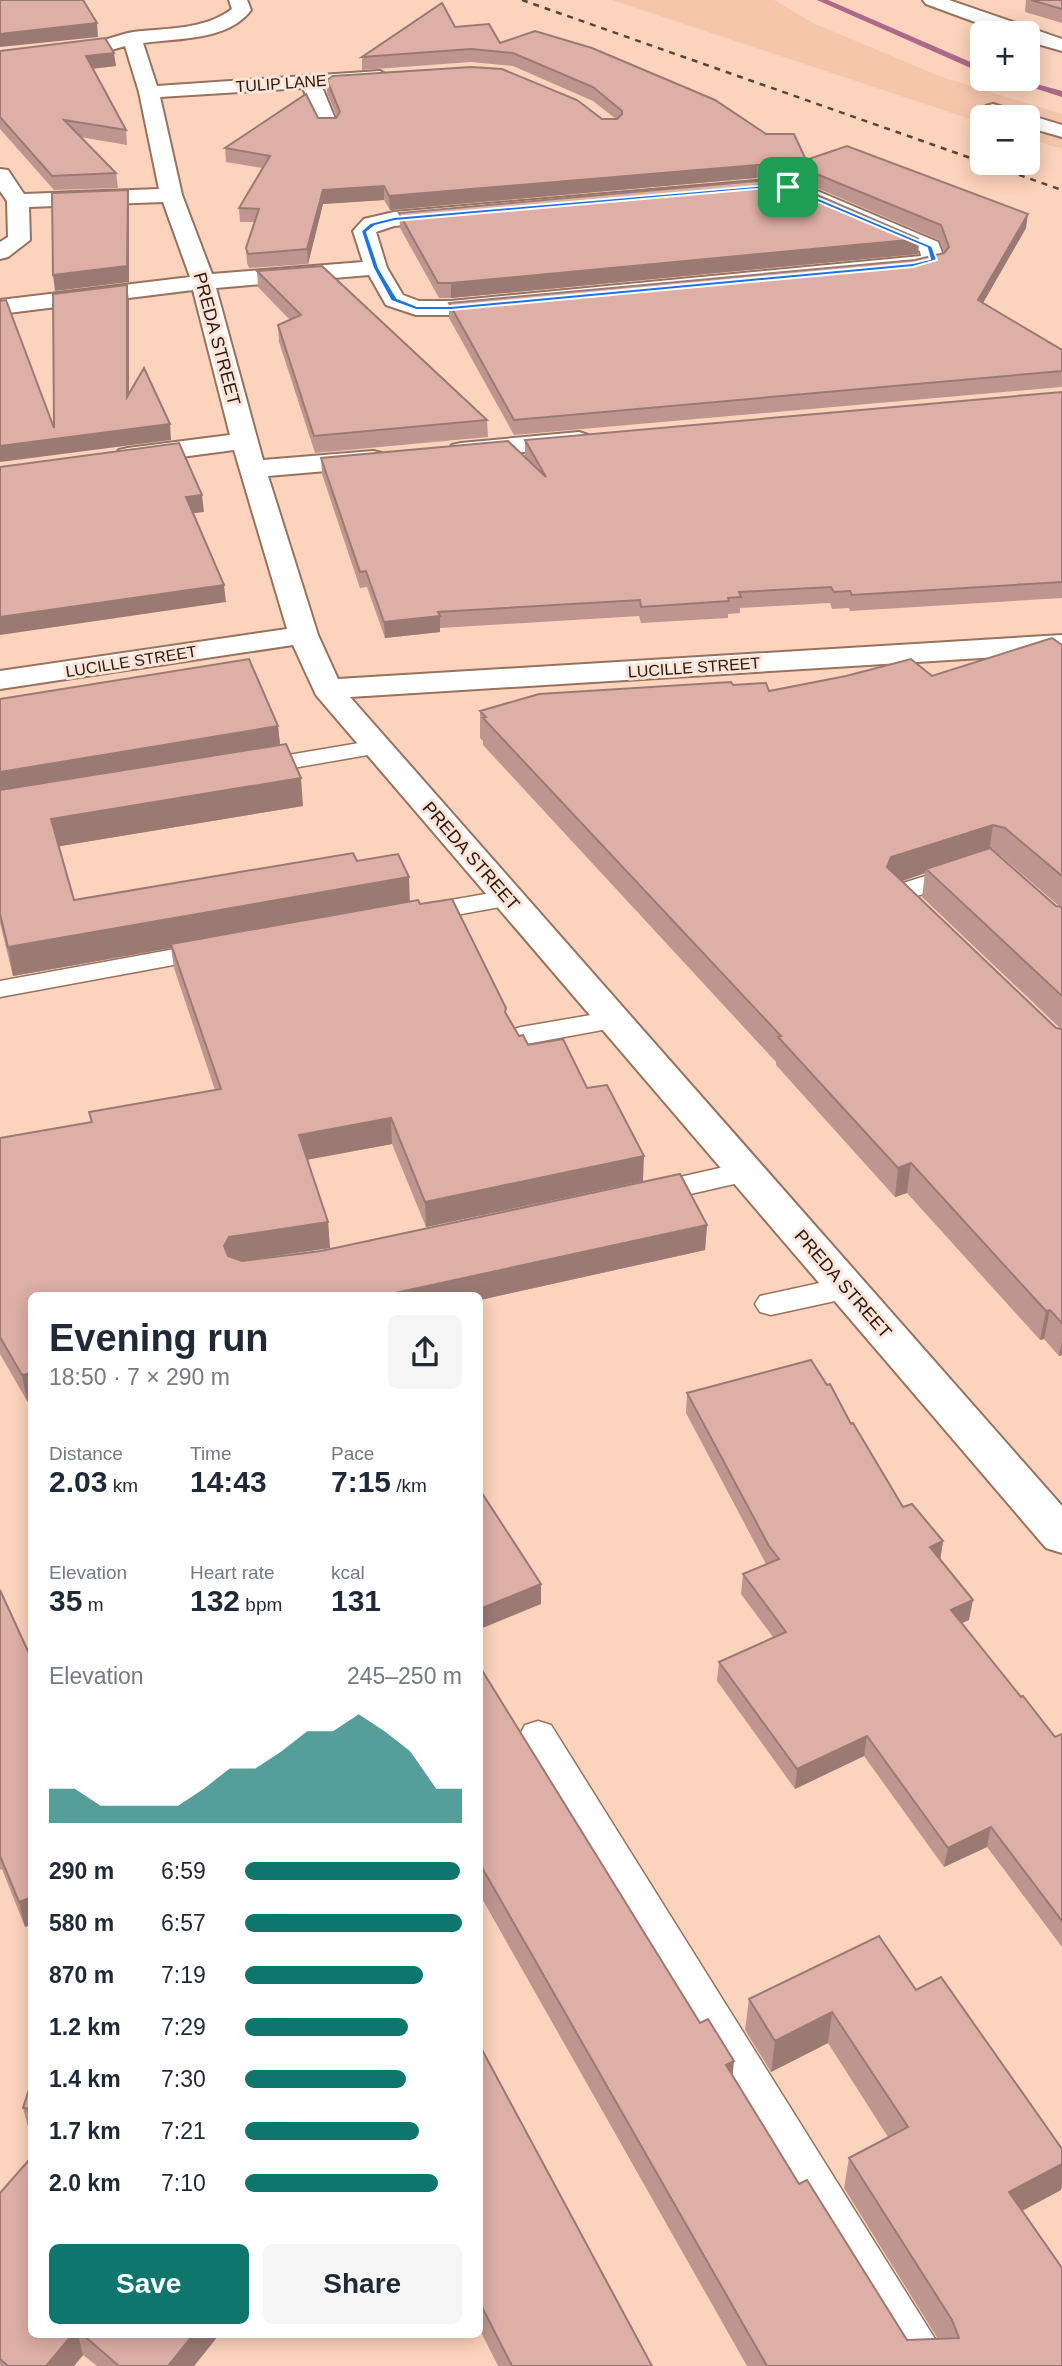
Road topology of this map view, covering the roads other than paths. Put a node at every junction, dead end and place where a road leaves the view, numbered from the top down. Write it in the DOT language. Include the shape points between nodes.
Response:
graph roads {
  1 [pos="238,0"];
  2 [pos="932,0"];
  3 [pos="989,4"];
  4 [pos="965,13"];
  5 [pos="988,21"];
  6 [pos="132,38"];
  7 [pos="1040,38"];
  8 [pos="1062,45"];
  9 [pos="85,47"];
  10 [pos="404,75"];
  11 [pos="310,82"];
  12 [pos="149,92"];
  13 [pos="1040,125"];
  14 [pos="328,126"];
  15 [pos="1062,131"];
  16 [pos="0,175"];
  17 [pos="171,195"];
  18 [pos="18,201"];
  19 [pos="0,251"];
  20 [pos="376,268"];
  21 [pos="203,282"];
  22 [pos="0,307"];
  23 [pos="605,438"];
  24 [pos="438,453"];
  25 [pos="249,455"];
  26 [pos="397,457"];
  27 [pos="107,459"];
  28 [pos="303,635"];
  29 [pos="1062,644"];
  30 [pos="0,680"];
  31 [pos="327,689"];
  32 [pos="377,747"];
  33 [pos="231,772"];
  34 [pos="990,863"];
  35 [pos="508,898"];
  36 [pos="397,918"];
  37 [pos="937,930"];
  38 [pos="233,947"];
  39 [pos="0,989"];
  40 [pos="614,1020"];
  41 [pos="522,1036"];
  42 [pos="746,1172"];
  43 [pos="614,1201"];
  44 [pos="847,1288"];
  45 [pos="771,1304"];
  46 [pos="1062,1536"];
  47 [pos="538,1736"];
  48 [pos="926,2366"];
  1 -- 6 [label="street" via="242,10 234,19 206,28"];
  2 -- 4 [label="street"];
  3 -- 4 [label="street"];
  4 -- 5 [label="street"];
  6 -- 9 [label="street"];
  6 -- 12 [label="street, PREDA STREET"];
  7 -- 8 [label="street"];
  10 -- 11 [label="street, TULIP LANE"];
  11 -- 12 [label="street, TULIP LANE"];
  11 -- 14 [label="street"];
  12 -- 17 [label="street, PREDA STREET"];
  13 -- 15 [label="street"];
  16 -- 18 [label="street"];
  17 -- 18 [label="street"];
  17 -- 21 [label="street, PREDA STREET"];
  18 -- 19 [label="street" via="19,240"];
  20 -- 20 [label="street" via="394,300 416,308 451,308 933,260 930,247 815,197 788,187 756,187 394,219 372,224 364,231"];
  20 -- 21 [label="street"];
  21 -- 22 [label="street"];
  21 -- 25 [label="street, PREDA STREET"];
  23 -- 24 [label="street"];
  25 -- 26 [label="street"];
  25 -- 27 [label="street"];
  25 -- 28 [label="street, PREDA STREET"];
  28 -- 30 [label="street, LUCILLE STREET"];
  28 -- 31 [label="street, PREDA STREET"];
  29 -- 31 [label="street, LUCILLE STREET"];
  31 -- 32 [label="street, PREDA STREET"];
  32 -- 33 [label="lane"];
  32 -- 35 [label="street, PREDA STREET"];
  34 -- 37 [label="lane" via="899,893"];
  35 -- 36 [label="lane"];
  35 -- 40 [label="street, PREDA STREET"];
  38 -- 39 [label="lane"];
  40 -- 41 [label="lane"];
  40 -- 42 [label="street, PREDA STREET"];
  42 -- 43 [label="lane"];
  42 -- 44 [label="street, PREDA STREET"];
  44 -- 45 [label="lane"];
  44 -- 46 [label="street, PREDA STREET"];
  47 -- 48 [label="lane"];
}
